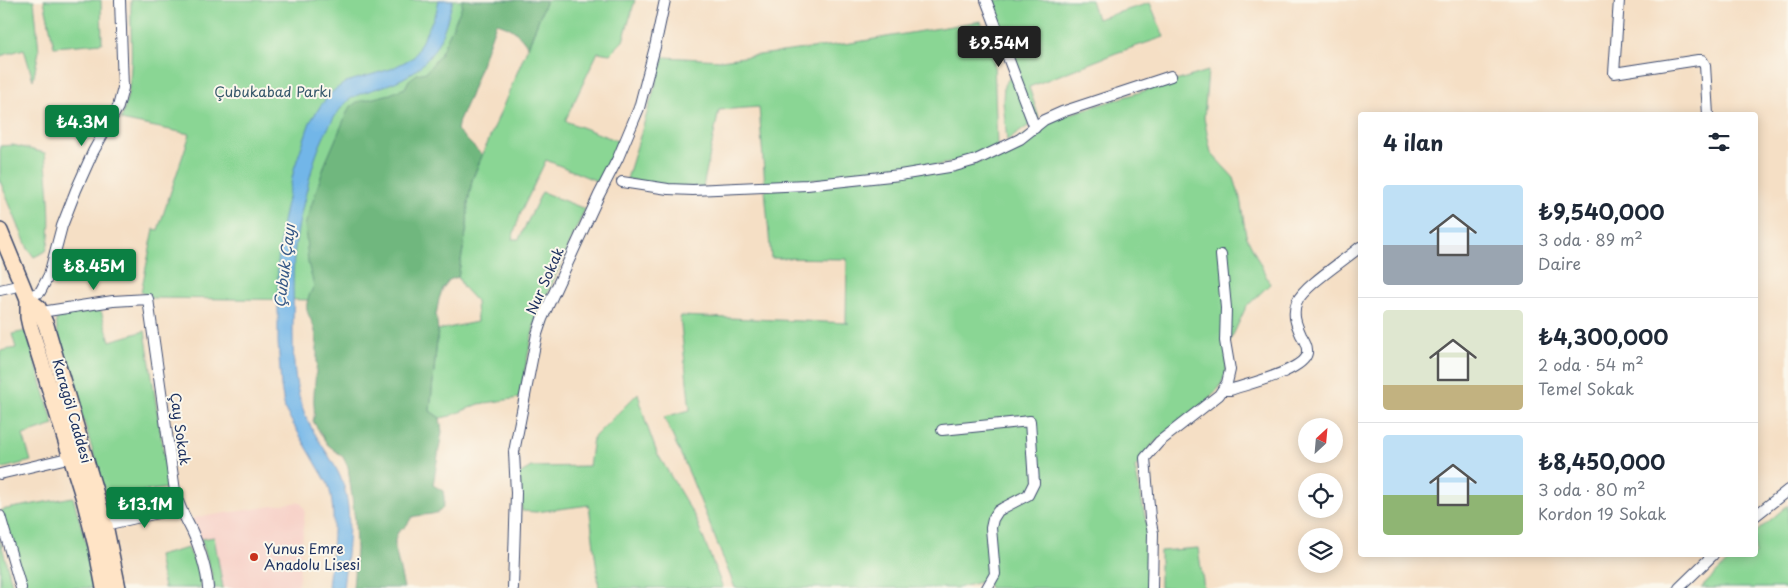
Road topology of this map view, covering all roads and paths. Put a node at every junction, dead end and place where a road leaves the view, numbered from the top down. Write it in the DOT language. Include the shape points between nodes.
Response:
graph roads {
  1 [pos="120,0"];
  2 [pos="665,0"];
  3 [pos="986,0"];
  4 [pos="1619,0"];
  5 [pos="1171,76"];
  6 [pos="1708,112"];
  7 [pos="1035,128"];
  8 [pos="622,182"];
  9 [pos="0,231"];
  10 [pos="1358,250"];
  11 [pos="1221,255"];
  12 [pos="0,290"];
  13 [pos="26,294"];
  14 [pos="41,312"];
  15 [pos="1224,390"];
  16 [pos="942,430"];
  17 [pos="72,457"];
  18 [pos="0,474"];
  19 [pos="1788,490"];
  20 [pos="180,508"];
  21 [pos="1758,514"];
  22 [pos="0,516"];
  23 [pos="105,525"];
  24 [pos="1712,557"];
  25 [pos="21,588"];
  26 [pos="104,588"];
  27 [pos="118,588"];
  28 [pos="208,588"];
  29 [pos="513,588"];
  30 [pos="976,588"];
  31 [pos="982,588"];
  32 [pos="987,588"];
  33 [pos="1152,588"];
  34 [pos="1679,588"];
  1 -- 13 [label="street" via="123,88 118,107 76,190 49,274 40,292"];
  2 -- 29 [label="street, Nur Sokak" via="638,108 537,334 514,452"];
  3 -- 7 [label="street"];
  4 -- 6 [label="street" via="1614,73 1702,60"];
  5 -- 7 [label="street" via="1062,112"];
  7 -- 8 [label="street" via="1020,139 976,160 874,179 693,190"];
  9 -- 13 [label="main road"];
  10 -- 15 [label="street" via="1306,290 1298,300 1294,317 1307,346 1304,359 1285,372"];
  11 -- 15 [label="street" via="1226,308 1224,341 1230,370"];
  12 -- 13 [label="street"];
  13 -- 14 [label="main road, Karagöl Caddesi"];
  13 -- 17 [label="main road" via="30,326"];
  14 -- 20 [label="street, Çay Sokak" via="148,299"];
  14 -- 23 [label="main road, Karagöl Caddesi"];
  15 -- 33 [label="street" via="1159,442 1145,458 1153,533"];
  16 -- 32 [label="street" via="1030,421 1034,483 1028,495 1002,508 993,520 995,574"];
  17 -- 18 [label="street"];
  17 -- 26 [label="main road"];
  19 -- 21 [label="street"];
  20 -- 23 [label="street"];
  20 -- 28 [label="street, Çay Sokak" via="193,533"];
  22 -- 25 [label="street"];
  23 -- 27 [label="main road, Karagöl Caddesi"];
  24 -- 34 [label="street"];
  30 -- 31 [label="street"];
}
